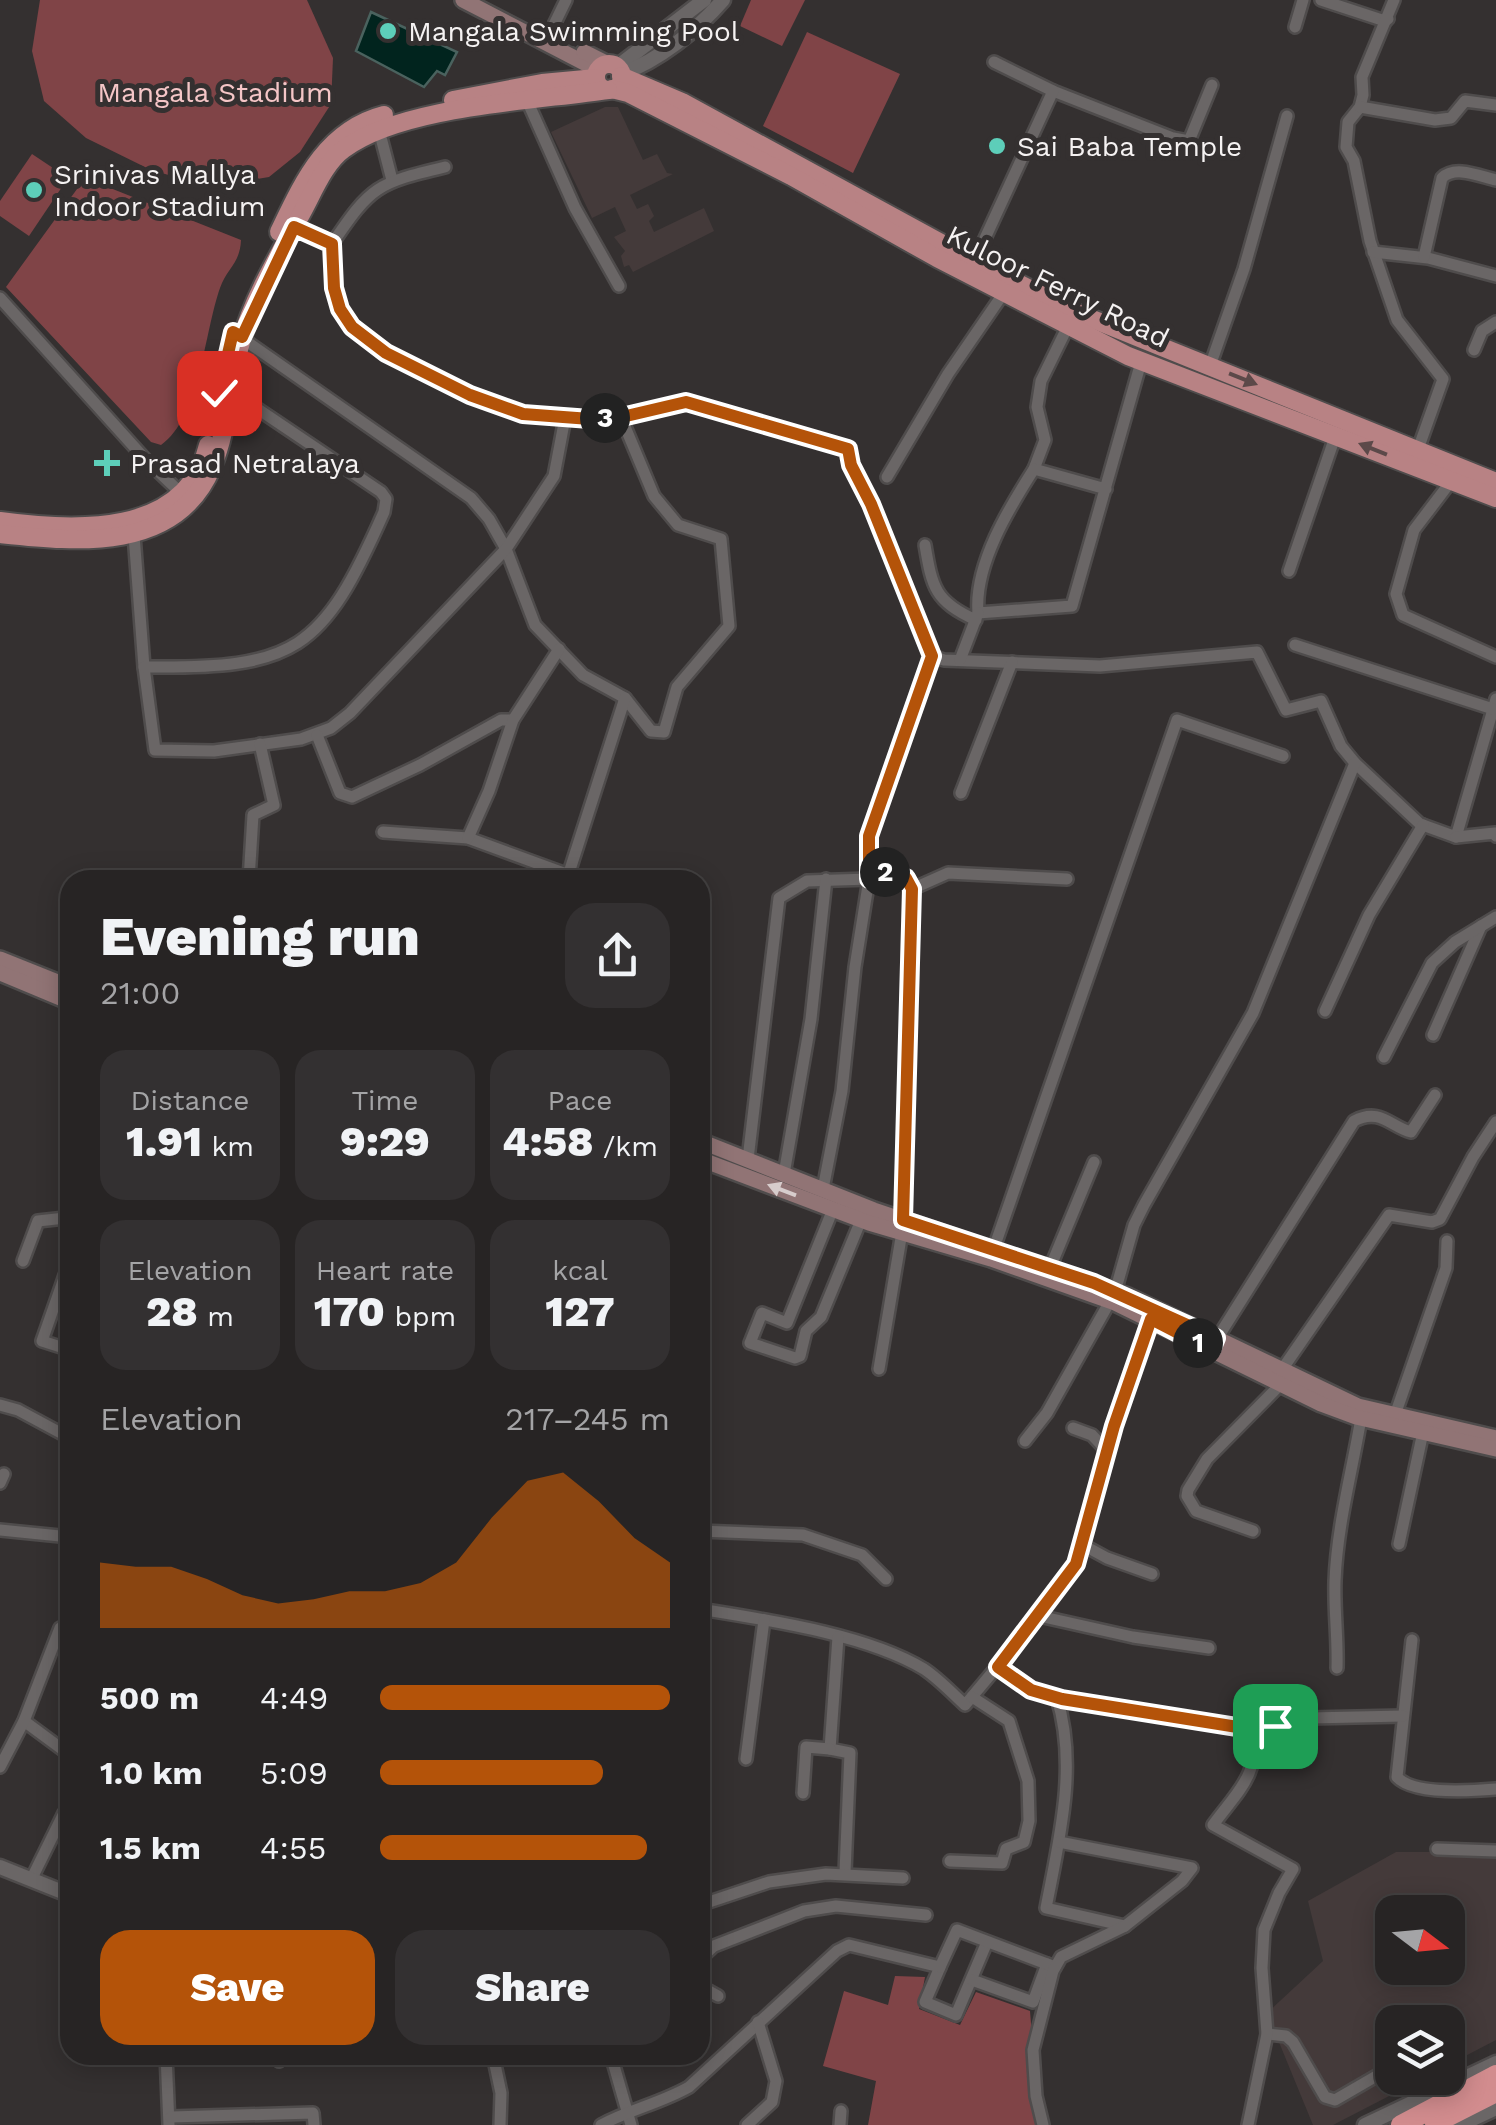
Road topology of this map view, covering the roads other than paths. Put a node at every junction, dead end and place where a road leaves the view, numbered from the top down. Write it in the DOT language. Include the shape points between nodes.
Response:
graph roads {
  1 [pos="463,0"];
  2 [pos="483,0"];
  3 [pos="566,0"];
  4 [pos="704,0"];
  5 [pos="722,0"];
  6 [pos="1303,0"];
  7 [pos="1321,0"];
  8 [pos="1394,0"];
  9 [pos="1388,19"];
  10 [pos="1295,27"];
  11 [pos="548,35"];
  12 [pos="994,62"];
  13 [pos="610,76"];
  14 [pos="1212,86"];
  15 [pos="1054,90"];
  16 [pos="531,102"];
  17 [pos="1496,105"];
  18 [pos="1360,107"];
  19 [pos="1287,116"];
  20 [pos="377,123"];
  21 [pos="445,168"];
  22 [pos="392,180"];
  23 [pos="1496,180"];
  24 [pos="294,227"];
  25 [pos="332,244"];
  26 [pos="1374,252"];
  27 [pos="1424,257"];
  28 [pos="975,260"];
  29 [pos="1496,276"];
  30 [pos="619,286"];
  31 [pos="1005,291"];
  32 [pos="0,298"];
  33 [pos="1072,320"];
  34 [pos="1496,322"];
  35 [pos="238,334"];
  36 [pos="1474,350"];
  37 [pos="1141,362"];
  38 [pos="1210,366"];
  39 [pos="231,391"];
  40 [pos="622,417"];
  41 [pos="566,418"];
  42 [pos="1336,434"];
  43 [pos="1415,457"];
  44 [pos="1034,469"];
  45 [pos="887,476"];
  46 [pos="1452,480"];
  47 [pos="1496,482"];
  48 [pos="1106,489"];
  49 [pos="181,493"];
  50 [pos="1496,498"];
  51 [pos="0,521"];
  52 [pos="0,534"];
  53 [pos="134,535"];
  54 [pos="925,545"];
  55 [pos="506,550"];
  56 [pos="1289,571"];
  57 [pos="977,616"];
  58 [pos="1295,644"];
  59 [pos="558,649"];
  60 [pos="932,656"];
  61 [pos="1496,657"];
  62 [pos="960,660"];
  63 [pos="1012,662"];
  64 [pos="144,667"];
  65 [pos="624,698"];
  66 [pos="1494,704"];
  67 [pos="513,720"];
  68 [pos="317,735"];
  69 [pos="260,744"];
  70 [pos="1283,756"];
  71 [pos="1355,763"];
  72 [pos="961,793"];
  73 [pos="1423,825"];
  74 [pos="384,832"];
  75 [pos="1496,834"];
  76 [pos="1456,837"];
  77 [pos="468,838"];
  78 [pos="250,870"];
  79 [pos="550,870"];
  80 [pos="570,870"];
  81 [pos="869,879"];
  82 [pos="1067,879"];
  83 [pos="826,880"];
  84 [pos="912,889"];
  85 [pos="1496,917"];
  86 [pos="1480,926"];
  87 [pos="0,959"];
  88 [pos="0,973"];
  89 [pos="60,983"];
  90 [pos="60,998"];
  91 [pos="1325,1011"];
  92 [pos="1433,1036"];
  93 [pos="1384,1056"];
  94 [pos="1435,1096"];
  95 [pos="1496,1122"];
  96 [pos="710,1145"];
  97 [pos="748,1159"];
  98 [pos="1094,1162"];
  99 [pos="710,1163"];
  100 [pos="784,1174"];
  101 [pos="823,1189"];
  102 [pos="832,1209"];
  103 [pos="861,1220"];
  104 [pos="60,1221"];
  105 [pos="902,1230"];
  106 [pos="1447,1242"];
  107 [pos="994,1248"];
  108 [pos="23,1261"];
  109 [pos="1050,1268"];
  110 [pos="60,1290"];
  111 [pos="1115,1297"];
  112 [pos="1151,1319"];
  113 [pos="787,1323"];
  114 [pos="806,1331"];
  115 [pos="1214,1344"];
  116 [pos="60,1347"];
  117 [pos="879,1369"];
  118 [pos="1281,1378"];
  119 [pos="0,1405"];
  120 [pos="1395,1415"];
  121 [pos="1361,1418"];
  122 [pos="1074,1428"];
  123 [pos="1423,1432"];
  124 [pos="60,1433"];
  125 [pos="1496,1438"];
  126 [pos="1025,1441"];
  127 [pos="1496,1449"];
  128 [pos="1107,1451"];
  129 [pos="0,1530"];
  130 [pos="710,1531"];
  131 [pos="1253,1531"];
  132 [pos="60,1536"];
  133 [pos="1398,1544"];
  134 [pos="1083,1545"];
  135 [pos="1152,1574"];
  136 [pos="886,1579"];
  137 [pos="710,1611"];
  138 [pos="1040,1616"];
  139 [pos="764,1620"];
  140 [pos="60,1628"];
  141 [pos="838,1637"];
  142 [pos="1412,1640"];
  143 [pos="1209,1648"];
  144 [pos="998,1667"];
  145 [pos="1337,1668"];
  146 [pos="972,1697"];
  147 [pos="1058,1698"];
  148 [pos="1403,1716"];
  149 [pos="24,1722"];
  150 [pos="1250,1729"];
  151 [pos="60,1749"];
  152 [pos="830,1749"];
  153 [pos="746,1759"];
  154 [pos="0,1768"];
  155 [pos="1496,1788"];
  156 [pos="803,1793"];
  157 [pos="60,1821"];
  158 [pos="1059,1842"];
  159 [pos="1437,1848"];
  160 [pos="1496,1851"];
  161 [pos="950,1861"];
  162 [pos="0,1867"];
  163 [pos="845,1872"];
  164 [pos="903,1878"];
  165 [pos="31,1880"];
  166 [pos="60,1891"];
  167 [pos="710,1902"];
  168 [pos="926,1915"];
  169 [pos="1124,1926"];
  170 [pos="987,1942"];
  171 [pos="710,1950"];
  172 [pos="1051,1966"];
  173 [pos="940,1968"];
  174 [pos="972,1980"];
  175 [pos="710,1992"];
  176 [pos="718,1996"];
  177 [pos="758,2022"];
  178 [pos="1267,2034"];
  179 [pos="1496,2063"];
  180 [pos="167,2065"];
  181 [pos="494,2065"];
  182 [pos="613,2065"];
  183 [pos="1496,2075"];
  184 [pos="1375,2076"];
  185 [pos="1496,2092"];
  186 [pos="1496,2108"];
  187 [pos="842,2111"];
  188 [pos="627,2112"];
  189 [pos="170,2121"];
  190 [pos="314,2125"];
  191 [pos="500,2125"];
  192 [pos="601,2125"];
  193 [pos="630,2125"];
  194 [pos="747,2125"];
  195 [pos="840,2125"];
  196 [pos="1043,2125"];
  197 [pos="1248,2125"];
  198 [pos="1366,2125"];
  199 [pos="1401,2125"];
  200 [pos="1430,2125"];
  201 [pos="1460,2125"];
  1 -- 13 [label="main road"];
  2 -- 11 [label="main road"];
  3 -- 11 [label="street"];
  4 -- 13 [label="street"];
  5 -- 13 [label="street" via="651,61"];
  6 -- 10 [label="street"];
  7 -- 9 [label="street"];
  8 -- 9 [label="street"];
  9 -- 18 [label="street" via="1362,77"];
  11 -- 13 [label="main road"];
  12 -- 15 [label="street"];
  13 -- 16 [label="main road"];
  13 -- 20 [label="main road" via="542,83"];
  13 -- 28 [label="main road, Kuloor Ferry Road" via="682,102"];
  13 -- 31 [label="main road, Kuloor Ferry Road" via="628,93"];
  14 -- 15 [label="street" via="1190,141"];
  15 -- 28 [label="street"];
  16 -- 20 [label="main road"];
  16 -- 30 [label="street" via="575,208"];
  17 -- 18 [label="street" via="1466,101 1451,118 1435,120"];
  18 -- 26 [label="street" via="1344,135"];
  19 -- 38 [label="street"];
  20 -- 22 [label="street"];
  20 -- 24 [label="main road" via="340,151"];
  20 -- 35 [label="main road" via="337,138 320,155"];
  21 -- 22 [label="street"];
  22 -- 25 [label="street" via="361,203"];
  23 -- 27 [label="street" via="1446,173"];
  24 -- 25 [label="street"];
  24 -- 35 [label="main road"];
  25 -- 41 [label="street" via="340,309 374,344 470,395 523,414"];
  26 -- 27 [label="street"];
  26 -- 43 [label="street" via="1397,320 1443,379"];
  27 -- 29 [label="street"];
  28 -- 33 [label="main road, Kuloor Ferry Road"];
  31 -- 33 [label="main road, Kuloor Ferry Road"];
  31 -- 45 [label="street"];
  32 -- 49 [label="street"];
  33 -- 37 [label="main road, Kuloor Ferry Road"];
  33 -- 38 [label="main road, Kuloor Ferry Road"];
  33 -- 44 [label="street" via="1041,381 1036,407 1045,440"];
  34 -- 36 [label="street" via="1482,331"];
  35 -- 39 [label="main road"];
  35 -- 49 [label="main road" via="206,455"];
  35 -- 55 [label="street" via="471,498"];
  37 -- 42 [label="main road, Kuloor Ferry Road"];
  37 -- 48 [label="street"];
  38 -- 43 [label="main road, Kuloor Ferry Road, one-way"];
  39 -- 53 [label="main road" via="200,491 180,513"];
  39 -- 64 [label="street" via="382,492 384,512 343,598 303,641 250,663"];
  40 -- 41 [label="street"];
  40 -- 60 [label="street" via="686,402 848,449"];
  40 -- 65 [label="street" via="654,496 678,525 721,539 729,626 677,688 664,732 651,730"];
  41 -- 55 [label="street" via="554,476"];
  43 -- 42 [label="main road, Kuloor Ferry Road, one-way"];
  42 -- 56 [label="street"];
  43 -- 46 [label="main road, Kuloor Ferry Road"];
  43 -- 47 [label="main road, Kuloor Ferry Road"];
  44 -- 48 [label="street"];
  44 -- 57 [label="street" via="991,548"];
  46 -- 50 [label="main road, Kuloor Ferry Road"];
  46 -- 61 [label="street" via="1414,530 1396,594 1402,615"];
  48 -- 57 [label="street" via="1072,606"];
  49 -- 51 [label="main road" via="160,510 123,524"];
  52 -- 53 [label="main road" via="108,540"];
  53 -- 64 [label="street"];
  54 -- 57 [label="street" via="931,582 943,602"];
  55 -- 59 [label="street" via="535,625"];
  55 -- 68 [label="street" via="350,712"];
  57 -- 62 [label="street"];
  58 -- 66 [label="street"];
  59 -- 65 [label="street" via="583,675"];
  59 -- 67 [label="street"];
  60 -- 62 [label="street"];
  60 -- 81 [label="street" via="869,836"];
  62 -- 63 [label="street"];
  63 -- 71 [label="street" via="1100,666 1257,652 1286,710 1321,701"];
  63 -- 72 [label="street"];
  64 -- 69 [label="street" via="155,750 214,752"];
  65 -- 80 [label="street"];
  66 -- 76 [label="street"];
  67 -- 68 [label="street" via="501,720 352,797 340,793"];
  67 -- 77 [label="street"];
  68 -- 69 [label="street"];
  69 -- 78 [label="street" via="274,805 253,815"];
  70 -- 107 [label="street" via="1177,720"];
  71 -- 73 [label="street"];
  71 -- 111 [label="street" via="1252,1013 1134,1225"];
  73 -- 76 [label="street"];
  73 -- 91 [label="street" via="1369,915"];
  74 -- 77 [label="street"];
  75 -- 76 [label="street"];
  77 -- 79 [label="street"];
  81 -- 83 [label="street"];
  81 -- 84 [label="street" via="884,872 906,878"];
  81 -- 101 [label="street"];
  82 -- 84 [label="street" via="948,872"];
  83 -- 97 [label="street" via="806,881 779,898"];
  83 -- 100 [label="street" via="812,1019"];
  84 -- 105 [label="street"];
  85 -- 86 [label="street"];
  86 -- 92 [label="street"];
  86 -- 93 [label="street" via="1432,964"];
  87 -- 89 [label="main road"];
  88 -- 90 [label="main road"];
  94 -- 115 [label="street" via="1412,1132 1388,1119 1354,1121"];
  95 -- 118 [label="street" via="1440,1220 1388,1214"];
  96 -- 97 [label="main road"];
  97 -- 100 [label="main road"];
  98 -- 109 [label="street"];
  102 -- 99 [label="main road, one-way"];
  100 -- 101 [label="main road"];
  101 -- 105 [label="main road"];
  102 -- 103 [label="main road"];
  102 -- 113 [label="street"];
  103 -- 105 [label="main road"];
  103 -- 114 [label="street" via="818,1324"];
  104 -- 108 [label="street" via="38,1221"];
  105 -- 107 [label="main road"];
  105 -- 111 [label="main road"];
  105 -- 117 [label="street"];
  106 -- 120 [label="street" via="1446,1268"];
  107 -- 109 [label="main road"];
  109 -- 111 [label="main road"];
  110 -- 116 [label="street" via="42,1341"];
  111 -- 112 [label="main road"];
  111 -- 115 [label="main road"];
  111 -- 126 [label="street"];
  112 -- 115 [label="main road"];
  112 -- 128 [label="street"];
  113 -- 114 [label="street"];
  113 -- 114 [label="street" via="762,1313 750,1343 798,1357"];
  115 -- 118 [label="main road"];
  118 -- 120 [label="main road"];
  118 -- 121 [label="main road" via="1321,1404"];
  118 -- 131 [label="street" via="1188,1490 1196,1510"];
  119 -- 124 [label="street"];
  120 -- 125 [label="main road"];
  121 -- 123 [label="main road"];
  121 -- 145 [label="street" via="1337,1556"];
  122 -- 128 [label="street"];
  123 -- 127 [label="main road"];
  123 -- 133 [label="street"];
  128 -- 134 [label="street"];
  129 -- 132 [label="street"];
  130 -- 136 [label="street" via="826,1542 862,1555"];
  134 -- 135 [label="street"];
  134 -- 138 [label="street"];
  137 -- 139 [label="street"];
  138 -- 143 [label="street"];
  138 -- 144 [label="street"];
  139 -- 141 [label="street"];
  139 -- 153 [label="street"];
  140 -- 149 [label="street"];
  141 -- 146 [label="street" via="920,1666 965,1705"];
  141 -- 152 [label="street"];
  142 -- 148 [label="street"];
  144 -- 146 [label="street"];
  144 -- 147 [label="street" via="1031,1690"];
  146 -- 161 [label="street" via="1009,1722 1028,1781 1029,1820 1024,1842 1006,1848 1002,1863"];
  147 -- 150 [label="street"];
  147 -- 158 [label="street" via="1066,1794"];
  148 -- 150 [label="street" via="1310,1718"];
  148 -- 155 [label="street" via="1400,1782"];
  149 -- 151 [label="street"];
  149 -- 154 [label="street"];
  150 -- 178 [label="street" via="1255,1746 1241,1792 1213,1825 1293,1869 1264,1930"];
  152 -- 156 [label="street" via="806,1747"];
  152 -- 163 [label="street" via="850,1753"];
  157 -- 165 [label="street"];
  158 -- 169 [label="street" via="1046,1908"];
  158 -- 169 [label="street" via="1192,1868"];
  159 -- 160 [label="street"];
  162 -- 165 [label="street"];
  163 -- 164 [label="street"];
  163 -- 167 [label="street" via="768,1882"];
  165 -- 166 [label="street"];
  168 -- 171 [label="street" via="836,1906 804,1911"];
  169 -- 172 [label="street"];
  170 -- 172 [label="street"];
  170 -- 173 [label="street" via="957,1930"];
  170 -- 174 [label="street"];
  172 -- 174 [label="street" via="1034,2002"];
  172 -- 196 [label="street" via="1033,2050"];
  173 -- 174 [label="street" via="925,2002 956,2015"];
  173 -- 177 [label="street" via="848,1945"];
  175 -- 176 [label="street"];
  177 -- 188 [label="street" via="689,2087"];
  177 -- 194 [label="street" via="776,2081 772,2102"];
  178 -- 184 [label="street" via="1293,2042 1325,2097 1334,2100"];
  178 -- 197 [label="street"];
  179 -- 198 [label="street"];
  180 -- 189 [label="street"];
  181 -- 191 [label="street"];
  182 -- 188 [label="street"];
  183 -- 199 [label="highway"];
  185 -- 200 [label="highway"];
  186 -- 201 [label="street"];
  187 -- 195 [label="street"];
  188 -- 192 [label="street"];
  188 -- 193 [label="street"];
  189 -- 190 [label="street" via="313,2113"];
}
